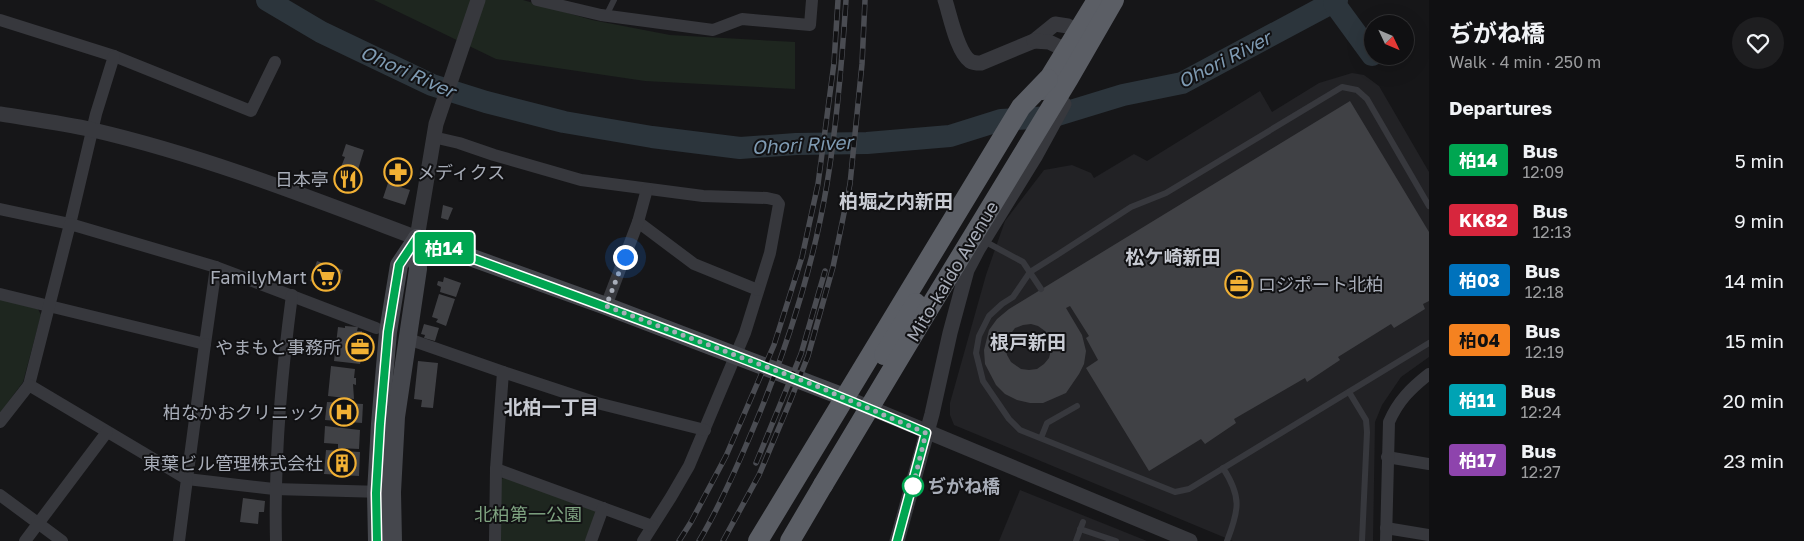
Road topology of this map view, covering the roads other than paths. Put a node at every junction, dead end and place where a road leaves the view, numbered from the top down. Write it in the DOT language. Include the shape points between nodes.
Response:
graph roads {
  1 [pos="478,0"];
  2 [pos="537,0"];
  3 [pos="614,0"];
  4 [pos="812,0"];
  5 [pos="945,0"];
  6 [pos="1097,0"];
  7 [pos="1114,0"];
  8 [pos="606,16"];
  9 [pos="0,20"];
  10 [pos="1086,39"];
  11 [pos="1034,42"];
  12 [pos="1065,51"];
  13 [pos="114,56"];
  14 [pos="275,62"];
  15 [pos="0,114"];
  16 [pos="92,130"];
  17 [pos="434,130"];
  18 [pos="1028,156"];
  19 [pos="993,162"];
  20 [pos="647,189"];
  21 [pos="1429,206"];
  22 [pos="0,209"];
  23 [pos="638,222"];
  24 [pos="70,224"];
  25 [pos="417,238"];
  26 [pos="982,241"];
  27 [pos="216,267"];
  28 [pos="1030,272"];
  29 [pos="1041,289"];
  30 [pos="758,290"];
  31 [pos="0,294"];
  32 [pos="292,295"];
  33 [pos="49,306"];
  34 [pos="606,306"];
  35 [pos="922,306"];
  36 [pos="376,328"];
  37 [pos="414,340"];
  38 [pos="1429,343"];
  39 [pos="205,344"];
  40 [pos="735,355"];
  41 [pos="503,372"];
  42 [pos="1429,374"];
  43 [pos="29,385"];
  44 [pos="1349,392"];
  45 [pos="844,397"];
  46 [pos="1077,406"];
  47 [pos="0,422"];
  48 [pos="705,430"];
  49 [pos="107,432"];
  50 [pos="926,433"];
  51 [pos="1041,438"];
  52 [pos="1387,458"];
  53 [pos="1429,464"];
  54 [pos="496,468"];
  55 [pos="1223,468"];
  56 [pos="187,479"];
  57 [pos="818,481"];
  58 [pos="274,489"];
  59 [pos="384,492"];
  60 [pos="0,495"];
  61 [pos="603,508"];
  62 [pos="1083,522"];
  63 [pos="39,524"];
  64 [pos="652,526"];
  65 [pos="1080,529"];
  66 [pos="1386,535"];
  67 [pos="1429,535"];
  68 [pos="1181,539"];
  69 [pos="25,541"];
  70 [pos="62,541"];
  71 [pos="180,541"];
  72 [pos="276,541"];
  73 [pos="377,541"];
  74 [pos="393,541"];
  75 [pos="495,541"];
  76 [pos="591,541"];
  77 [pos="643,541"];
  78 [pos="758,541"];
  79 [pos="774,541"];
  80 [pos="790,541"];
  81 [pos="897,541"];
  82 [pos="1076,541"];
  83 [pos="1116,541"];
  84 [pos="1227,541"];
  85 [pos="1362,541"];
  1 -- 17 [label="street"];
  2 -- 8 [label="street"];
  3 -- 8 [label="lane"];
  4 -- 8 [label="street" via="810,25 742,19 713,30"];
  5 -- 11 [label="street" via="961,50 970,61 982,63"];
  6 -- 10 [label="highway, Mito-kaido Avenue"];
  7 -- 10 [label="highway, Mito-kaido Avenue"];
  9 -- 13 [label="street"];
  10 -- 11 [label="street" via="1055,24"];
  10 -- 12 [label="highway, Mito-kaido Avenue"];
  10 -- 18 [label="highway, Mito-kaido Avenue"];
  11 -- 12 [label="street" via="1049,42"];
  12 -- 19 [label="highway, Mito-kaido Avenue"];
  13 -- 14 [label="street" via="251,111"];
  13 -- 16 [label="street"];
  15 -- 16 [label="street"];
  16 -- 24 [label="street"];
  16 -- 25 [label="street" via="219,166"];
  17 -- 20 [label="street" via="494,155 581,180"];
  17 -- 25 [label="street"];
  18 -- 26 [label="street"];
  18 -- 35 [label="highway, Mito-kaido Avenue"];
  19 -- 35 [label="highway, Mito-kaido Avenue"];
  19 -- 45 [label="highway"];
  20 -- 23 [label="street"];
  20 -- 30 [label="street" via="776,200 779,204 770,253"];
  21 -- 28 [label="lane" via="1367,99 1357,90 1342,87 1166,193 1131,206"];
  22 -- 24 [label="street"];
  23 -- 30 [label="street" via="694,264"];
  23 -- 34 [label="street"];
  24 -- 27 [label="street"];
  24 -- 33 [label="street"];
  25 -- 34 [label="main road"];
  25 -- 59 [label="main road" via="418,269"];
  26 -- 28 [label="lane" via="1023,262"];
  26 -- 50 [label="street" via="967,270"];
  27 -- 32 [label="street"];
  27 -- 39 [label="street"];
  28 -- 29 [label="lane"];
  28 -- 51 [label="lane" via="1013,297 989,316 976,353 983,381 1009,419 1020,430"];
  30 -- 40 [label="street"];
  31 -- 33 [label="street"];
  32 -- 36 [label="street"];
  32 -- 58 [label="street" via="282,367"];
  33 -- 39 [label="street"];
  33 -- 43 [label="street"];
  34 -- 40 [label="main road"];
  35 -- 57 [label="highway, Mito-kaido Avenue, bridge"];
  37 -- 41 [label="street"];
  38 -- 44 [label="lane"];
  39 -- 56 [label="street"];
  40 -- 45 [label="main road"];
  40 -- 48 [label="street"];
  41 -- 48 [label="street" via="597,403"];
  41 -- 54 [label="street"];
  42 -- 52 [label="street" via="1410,389 1388,422"];
  43 -- 47 [label="street"];
  43 -- 49 [label="street"];
  44 -- 55 [label="lane"];
  44 -- 85 [label="lane" via="1366,420"];
  45 -- 50 [label="street"];
  45 -- 78 [label="highway"];
  46 -- 51 [label="lane" via="1047,423"];
  48 -- 64 [label="street" via="689,466"];
  49 -- 56 [label="street"];
  49 -- 63 [label="street"];
  50 -- 68 [label="street"];
  50 -- 81 [label="street"];
  51 -- 55 [label="lane" via="1175,492 1189,489"];
  52 -- 53 [label="street"];
  52 -- 66 [label="street"];
  54 -- 61 [label="street"];
  54 -- 75 [label="street"];
  55 -- 84 [label="lane" via="1236,492 1237,508"];
  56 -- 58 [label="street"];
  56 -- 71 [label="street"];
  57 -- 79 [label="highway, Mito-kaido Avenue"];
  57 -- 80 [label="highway, Mito-kaido Avenue"];
  58 -- 59 [label="street"];
  58 -- 72 [label="street"];
  59 -- 73 [label="main road"];
  59 -- 74 [label="main road"];
  60 -- 63 [label="street"];
  61 -- 64 [label="street"];
  61 -- 76 [label="street"];
  62 -- 65 [label="lane"];
  63 -- 69 [label="street"];
  63 -- 70 [label="street"];
  64 -- 77 [label="street"];
  65 -- 82 [label="lane"];
  65 -- 83 [label="lane"];
  66 -- 67 [label="street"];
}
